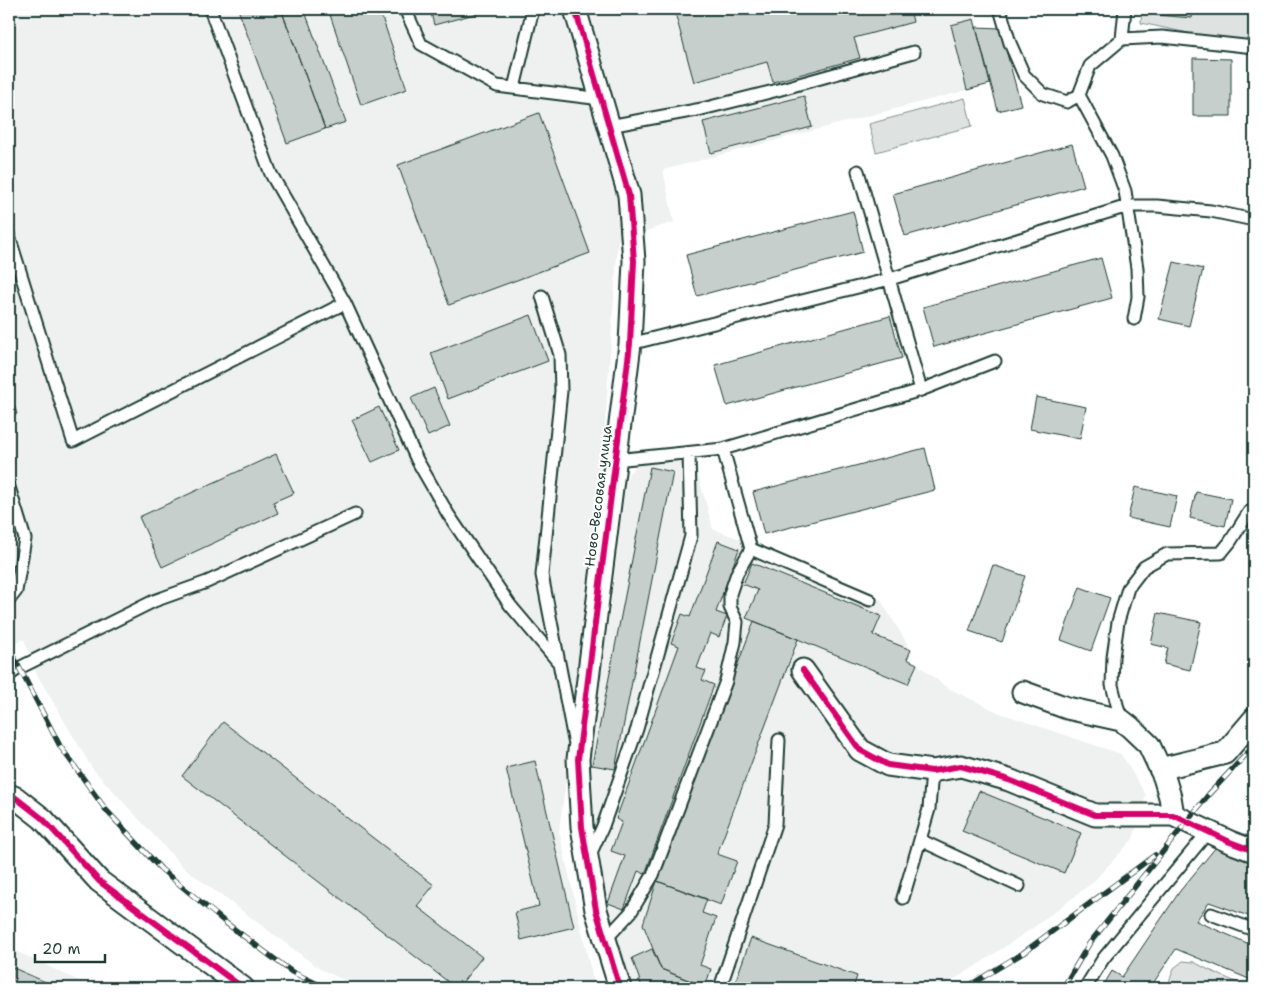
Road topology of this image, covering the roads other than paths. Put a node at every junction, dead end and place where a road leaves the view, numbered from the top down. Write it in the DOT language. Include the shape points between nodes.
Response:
graph roads {
  1 [pos="210,9"];
  2 [pos="405,9"];
  3 [pos="533,9"];
  4 [pos="575,9"];
  5 [pos="1000,9"];
  6 [pos="1125,9"];
  7 [pos="1122,40"];
  8 [pos="1254,47"];
  9 [pos="914,52"];
  10 [pos="514,88"];
  11 [pos="1079,95"];
  12 [pos="601,99"];
  13 [pos="609,126"];
  14 [pos="858,171"];
  15 [pos="1128,206"];
  16 [pos="1254,220"];
  17 [pos="9,236"];
  18 [pos="890,279"];
  19 [pos="542,296"];
  20 [pos="346,303"];
  21 [pos="1134,319"];
  22 [pos="630,344"];
  23 [pos="995,361"];
  24 [pos="921,390"];
  25 [pos="723,449"];
  26 [pos="689,453"];
  27 [pos="615,460"];
  28 [pos="9,487"];
  29 [pos="1254,513"];
  30 [pos="355,514"];
  31 [pos="751,549"];
  32 [pos="9,600"];
  33 [pos="870,600"];
  34 [pos="560,663"];
  35 [pos="803,670"];
  36 [pos="9,675"];
  37 [pos="1023,692"];
  38 [pos="1254,719"];
  39 [pos="1121,720"];
  40 [pos="779,740"];
  41 [pos="578,759"];
  42 [pos="1160,769"];
  43 [pos="932,771"];
  44 [pos="9,795"];
  45 [pos="1173,815"];
  46 [pos="1208,832"];
  47 [pos="920,840"];
  48 [pos="1254,851"];
  49 [pos="588,861"];
  50 [pos="1019,886"];
  51 [pos="903,898"];
  52 [pos="1211,914"];
  53 [pos="1254,930"];
  54 [pos="605,940"];
  55 [pos="243,988"];
  56 [pos="620,988"];
  57 [pos="720,988"];
  58 [pos="1085,988"];
  1 -- 20 [label="lane" via="271,174"];
  2 -- 10 [label="lane" via="421,44 496,86"];
  3 -- 10 [label="lane"];
  4 -- 12 [label="street, Ново-Весовая улица"];
  5 -- 11 [label="lane" via="1024,75 1043,94 1067,102"];
  6 -- 7 [label="lane"];
  7 -- 8 [label="lane" via="1162,37"];
  7 -- 11 [label="lane" via="1090,66"];
  9 -- 13 [label="lane" via="729,102"];
  10 -- 12 [label="lane"];
  11 -- 15 [label="lane" via="1112,156"];
  12 -- 13 [label="street, Ново-Весовая улица"];
  13 -- 22 [label="street, Ново-Весовая улица" via="629,195 634,261"];
  14 -- 18 [label="lane"];
  15 -- 16 [label="lane" via="1211,211"];
  15 -- 18 [label="lane"];
  15 -- 21 [label="lane" via="1137,268 1138,297"];
  17 -- 20 [label="lane" via="73,441"];
  18 -- 22 [label="lane"];
  18 -- 24 [label="lane"];
  19 -- 34 [label="lane" via="560,355 561,391 542,575"];
  20 -- 34 [label="lane" via="417,460 448,514 510,605"];
  22 -- 27 [label="street, Ново-Весовая улица"];
  23 -- 24 [label="lane"];
  24 -- 25 [label="lane"];
  25 -- 26 [label="lane"];
  25 -- 31 [label="lane"];
  26 -- 27 [label="lane"];
  26 -- 49 [label="lane" via="691,536 637,729"];
  27 -- 41 [label="street, Ново-Весовая улица"];
  28 -- 32 [label="lane" via="25,539 16,591"];
  29 -- 39 [label="lane" via="1249,512 1221,553 1167,554 1144,567 1128,588 1118,622 1113,666 1112,685"];
  30 -- 36 [label="lane" via="207,582 154,601"];
  31 -- 33 [label="lane"];
  31 -- 54 [label="lane" via="737,573 730,594 730,607 737,622 735,642 719,700 653,875 631,912"];
  34 -- 41 [label="lane"];
  35 -- 43 [label="street" via="860,750 888,765"];
  37 -- 39 [label="street" via="1067,708"];
  38 -- 42 [label="street" via="1225,753"];
  39 -- 42 [label="street" via="1149,745"];
  40 -- 57 [label="lane" via="775,824"];
  41 -- 49 [label="street, Ново-Весовая улица" via="582,826"];
  42 -- 45 [label="street"];
  43 -- 45 [label="street" via="961,766 1009,780 1095,815"];
  43 -- 47 [label="lane" via="929,809"];
  44 -- 55 [label="street" via="43,819 98,881"];
  45 -- 46 [label="street"];
  46 -- 48 [label="street"];
  46 -- 58 [label="lane" via="1103,960"];
  47 -- 50 [label="lane"];
  47 -- 51 [label="lane"];
  49 -- 54 [label="street, Ново-Весовая улица"];
  52 -- 53 [label="lane"];
  54 -- 56 [label="street, Ново-Весовая улица"];
}
